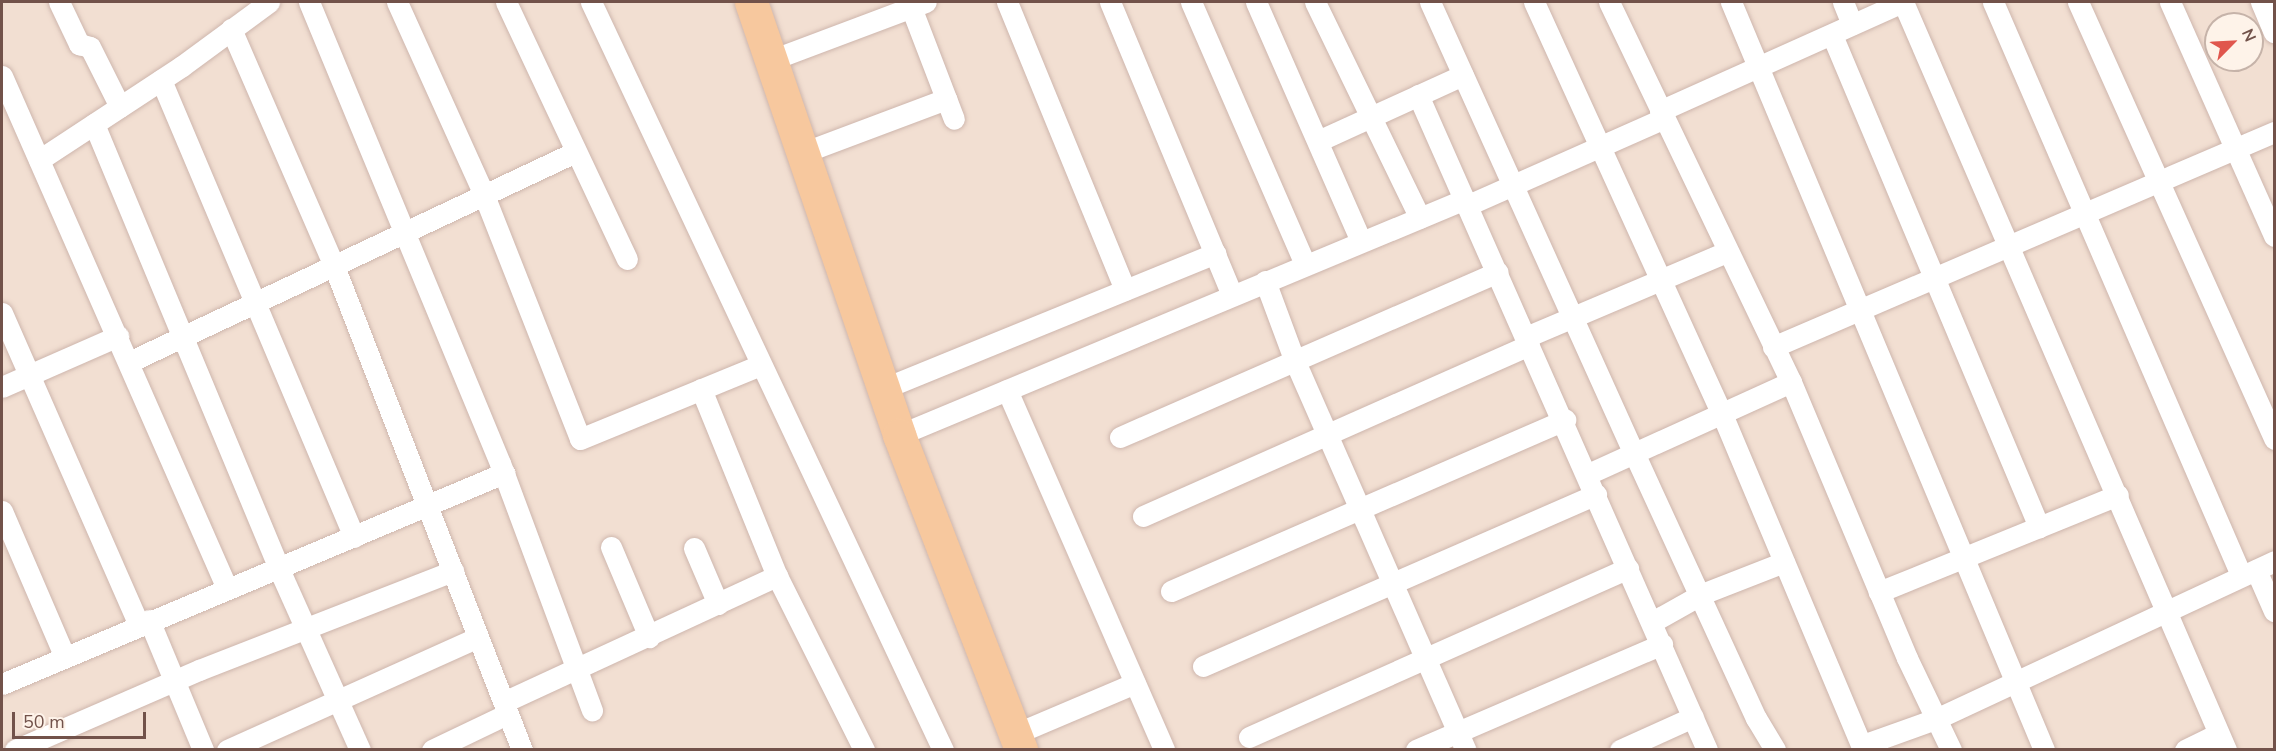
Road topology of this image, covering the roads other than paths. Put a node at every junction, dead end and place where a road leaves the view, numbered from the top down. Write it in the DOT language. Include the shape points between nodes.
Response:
graph roads {
  1 [pos="57,2"];
  2 [pos="309,2"];
  3 [pos="397,2"];
  4 [pos="506,2"];
  5 [pos="591,2"];
  6 [pos="751,2"];
  7 [pos="1008,2"];
  8 [pos="1110,2"];
  9 [pos="1191,2"];
  10 [pos="1256,2"];
  11 [pos="1315,2"];
  12 [pos="1430,2"];
  13 [pos="1534,2"];
  14 [pos="1609,2"];
  15 [pos="1731,2"];
  16 [pos="1843,2"];
  17 [pos="1903,2"];
  18 [pos="1993,2"];
  19 [pos="2078,2"];
  20 [pos="2170,2"];
  21 [pos="2261,2"];
  22 [pos="915,3"];
  23 [pos="261,4"];
  24 [pos="1852,24"];
  25 [pos="231,29"];
  26 [pos="2274,32"];
  27 [pos="1832,35"];
  28 [pos="774,59"];
  29 [pos="1758,67"];
  30 [pos="1463,75"];
  31 [pos="161,80"];
  32 [pos="3,85"];
  33 [pos="1418,95"];
  34 [pos="946,99"];
  35 [pos="120,107"];
  36 [pos="1662,114"];
  37 [pos="1371,118"];
  38 [pos="954,119"];
  39 [pos="93,124"];
  40 [pos="2274,132"];
  41 [pos="1318,141"];
  42 [pos="2235,148"];
  43 [pos="1600,149"];
  44 [pos="576,152"];
  45 [pos="806,152"];
  46 [pos="39,160"];
  47 [pos="2157,179"];
  48 [pos="1514,186"];
  49 [pos="484,195"];
  50 [pos="1467,202"];
  51 [pos="2085,213"];
  52 [pos="1420,218"];
  53 [pos="406,232"];
  54 [pos="2274,236"];
  55 [pos="1361,241"];
  56 [pos="2010,245"];
  57 [pos="1726,252"];
  58 [pos="1215,254"];
  59 [pos="627,259"];
  60 [pos="1305,264"];
  61 [pos="334,266"];
  62 [pos="1497,272"];
  63 [pos="1935,276"];
  64 [pos="1659,279"];
  65 [pos="1265,281"];
  66 [pos="1125,290"];
  67 [pos="1232,295"];
  68 [pos="254,304"];
  69 [pos="1859,310"];
  70 [pos="2,313"];
  71 [pos="1572,317"];
  72 [pos="118,336"];
  73 [pos="185,336"];
  74 [pos="1527,341"];
  75 [pos="1773,347"];
  76 [pos="1294,358"];
  77 [pos="129,362"];
  78 [pos="760,365"];
  79 [pos="29,375"];
  80 [pos="1791,382"];
  81 [pos="2,387"];
  82 [pos="885,388"];
  83 [pos="701,389"];
  84 [pos="1007,390"];
  85 [pos="1722,414"];
  86 [pos="1564,420"];
  87 [pos="1327,433"];
  88 [pos="899,435"];
  89 [pos="1120,437"];
  90 [pos="2274,439"];
  91 [pos="1634,453"];
  92 [pos="504,473"];
  93 [pos="1592,484"];
  94 [pos="2118,495"];
  95 [pos="428,504"];
  96 [pos="1360,508"];
  97 [pos="2,511"];
  98 [pos="1143,516"];
  99 [pos="2039,527"];
  100 [pos="354,537"];
  101 [pos="611,547"];
  102 [pos="694,548"];
  103 [pos="1962,558"];
  104 [pos="2274,561"];
  105 [pos="1784,562"];
  106 [pos="1628,568"];
  107 [pos="279,569"];
  108 [pos="453,571"];
  109 [pos="2248,573"];
  110 [pos="777,576"];
  111 [pos="1393,584"];
  112 [pos="226,586"];
  113 [pos="1171,591"];
  114 [pos="1879,592"];
  115 [pos="1702,594"];
  116 [pos="718,604"];
  117 [pos="2168,609"];
  118 [pos="2274,611"];
  119 [pos="1652,622"];
  120 [pos="144,623"];
  121 [pos="306,628"];
  122 [pos="478,637"];
  123 [pos="649,637"];
  124 [pos="1662,644"];
  125 [pos="65,657"];
  126 [pos="1425,657"];
  127 [pos="1203,666"];
  128 [pos="579,670"];
  129 [pos="2016,680"];
  130 [pos="174,681"];
  131 [pos="1136,683"];
  132 [pos="2,684"];
  133 [pos="338,700"];
  134 [pos="505,708"];
  135 [pos="592,710"];
  136 [pos="1693,717"];
  137 [pos="1938,718"];
  138 [pos="1249,737"];
  139 [pos="1462,741"];
  140 [pos="1018,742"];
  141 [pos="2222,742"];
  142 [pos="1863,747"];
  143 [pos="15,750"];
  144 [pos="203,750"];
  145 [pos="227,750"];
  146 [pos="360,750"];
  147 [pos="432,750"];
  148 [pos="522,750"];
  149 [pos="864,750"];
  150 [pos="943,750"];
  151 [pos="1164,750"];
  152 [pos="1416,750"];
  153 [pos="1620,750"];
  154 [pos="1707,750"];
  155 [pos="1776,750"];
  156 [pos="1951,750"];
  157 [pos="2044,750"];
  158 [pos="2185,750"];
  1 -- 35 [label="street" via="79,44 90,47"];
  2 -- 53 [label="street"];
  3 -- 49 [label="street"];
  4 -- 44 [label="street"];
  5 -- 78 [label="street"];
  6 -- 28 [label="main road"];
  7 -- 66 [label="street"];
  8 -- 58 [label="street"];
  9 -- 60 [label="street"];
  10 -- 41 [label="street"];
  11 -- 37 [label="street"];
  12 -- 30 [label="street"];
  13 -- 43 [label="street"];
  14 -- 36 [label="street"];
  15 -- 29 [label="street"];
  16 -- 24 [label="street"];
  17 -- 24 [label="street"];
  17 -- 56 [label="street"];
  18 -- 51 [label="street"];
  19 -- 47 [label="street"];
  20 -- 42 [label="street"];
  21 -- 26 [label="street"];
  22 -- 28 [label="street"];
  22 -- 34 [label="street"];
  23 -- 25 [label="street"];
  24 -- 27 [label="street"];
  25 -- 31 [label="street"];
  25 -- 61 [label="street"];
  27 -- 29 [label="street"];
  27 -- 63 [label="street"];
  28 -- 45 [label="main road"];
  29 -- 36 [label="street"];
  29 -- 69 [label="street"];
  30 -- 33 [label="street"];
  30 -- 48 [label="street"];
  31 -- 35 [label="street"];
  31 -- 68 [label="street"];
  32 -- 46 [label="street"];
  33 -- 37 [label="street"];
  33 -- 50 [label="street"];
  34 -- 38 [label="street"];
  34 -- 45 [label="street"];
  35 -- 39 [label="street"];
  36 -- 43 [label="street"];
  36 -- 57 [label="street"];
  37 -- 41 [label="street"];
  37 -- 52 [label="street"];
  39 -- 46 [label="street"];
  39 -- 73 [label="street"];
  40 -- 42 [label="street"];
  41 -- 55 [label="street"];
  42 -- 47 [label="street"];
  42 -- 54 [label="street"];
  43 -- 48 [label="street"];
  43 -- 64 [label="street"];
  44 -- 49 [label="street"];
  44 -- 59 [label="street"];
  45 -- 82 [label="main road"];
  46 -- 72 [label="street"];
  47 -- 51 [label="street"];
  47 -- 90 [label="street"];
  48 -- 50 [label="street"];
  48 -- 71 [label="street"];
  49 -- 53 [label="street"];
  49 -- 83 [label="street" via="580,439"];
  50 -- 52 [label="street"];
  50 -- 62 [label="street"];
  51 -- 56 [label="street"];
  51 -- 109 [label="street"];
  52 -- 55 [label="street"];
  53 -- 61 [label="street"];
  53 -- 92 [label="street"];
  55 -- 60 [label="street"];
  56 -- 63 [label="street"];
  56 -- 94 [label="street"];
  57 -- 64 [label="street"];
  57 -- 75 [label="street"];
  58 -- 66 [label="street"];
  58 -- 67 [label="street"];
  60 -- 65 [label="street"];
  61 -- 68 [label="street"];
  61 -- 95 [label="street"];
  62 -- 74 [label="street"];
  62 -- 76 [label="street"];
  63 -- 69 [label="street"];
  63 -- 99 [label="street"];
  64 -- 71 [label="street"];
  64 -- 85 [label="street"];
  65 -- 67 [label="street"];
  65 -- 76 [label="street"];
  66 -- 82 [label="street"];
  67 -- 84 [label="street"];
  68 -- 73 [label="street"];
  68 -- 100 [label="street"];
  69 -- 75 [label="street"];
  69 -- 103 [label="street"];
  70 -- 79 [label="street"];
  71 -- 74 [label="street"];
  71 -- 91 [label="street"];
  72 -- 77 [label="street"];
  72 -- 79 [label="street"];
  73 -- 77 [label="street"];
  73 -- 107 [label="street"];
  74 -- 86 [label="street"];
  74 -- 87 [label="street"];
  75 -- 80 [label="street"];
  76 -- 87 [label="street"];
  76 -- 89 [label="street"];
  77 -- 112 [label="street"];
  78 -- 83 [label="street"];
  78 -- 150 [label="street"];
  79 -- 81 [label="street"];
  79 -- 120 [label="street"];
  80 -- 85 [label="street"];
  80 -- 114 [label="street"];
  82 -- 88 [label="main road"];
  83 -- 110 [label="street"];
  84 -- 88 [label="street"];
  84 -- 131 [label="street"];
  85 -- 91 [label="street"];
  85 -- 105 [label="street"];
  86 -- 93 [label="street"];
  86 -- 96 [label="street"];
  87 -- 96 [label="street"];
  87 -- 98 [label="street"];
  88 -- 140 [label="main road"];
  91 -- 93 [label="street"];
  91 -- 115 [label="street"];
  92 -- 95 [label="street"];
  92 -- 128 [label="street"];
  93 -- 106 [label="street"];
  93 -- 111 [label="street"];
  94 -- 99 [label="street"];
  94 -- 117 [label="street"];
  95 -- 100 [label="street"];
  95 -- 108 [label="street"];
  96 -- 111 [label="street"];
  96 -- 113 [label="street"];
  97 -- 125 [label="street"];
  99 -- 103 [label="street"];
  100 -- 107 [label="street"];
  101 -- 123 [label="street"];
  102 -- 116 [label="street"];
  103 -- 114 [label="street"];
  103 -- 129 [label="street"];
  104 -- 109 [label="street"];
  105 -- 115 [label="street"];
  105 -- 142 [label="street"];
  106 -- 119 [label="street"];
  106 -- 126 [label="street"];
  107 -- 112 [label="street"];
  107 -- 121 [label="street"];
  108 -- 121 [label="street"];
  108 -- 122 [label="street"];
  109 -- 117 [label="street"];
  109 -- 118 [label="street"];
  110 -- 116 [label="street"];
  110 -- 149 [label="street"];
  111 -- 126 [label="street"];
  111 -- 127 [label="street"];
  112 -- 120 [label="street"];
  114 -- 137 [label="street"];
  115 -- 119 [label="street"];
  115 -- 155 [label="street" via="1756,718"];
  116 -- 123 [label="street"];
  117 -- 129 [label="street"];
  117 -- 141 [label="street"];
  119 -- 124 [label="street"];
  120 -- 125 [label="street"];
  120 -- 130 [label="street"];
  121 -- 130 [label="street"];
  121 -- 133 [label="street"];
  122 -- 133 [label="street"];
  122 -- 134 [label="street"];
  123 -- 128 [label="street"];
  124 -- 136 [label="street"];
  124 -- 139 [label="street"];
  125 -- 132 [label="street"];
  126 -- 138 [label="street"];
  126 -- 139 [label="street"];
  128 -- 134 [label="street"];
  128 -- 135 [label="street"];
  129 -- 137 [label="street"];
  129 -- 157 [label="street"];
  130 -- 143 [label="street"];
  130 -- 144 [label="street"];
  131 -- 140 [label="street"];
  131 -- 151 [label="street"];
  133 -- 145 [label="street"];
  133 -- 146 [label="street"];
  134 -- 147 [label="street"];
  134 -- 148 [label="street"];
  136 -- 153 [label="street"];
  136 -- 154 [label="street"];
  137 -- 142 [label="street"];
  137 -- 156 [label="street"];
  139 -- 152 [label="street"];
  141 -- 158 [label="street"];
}
